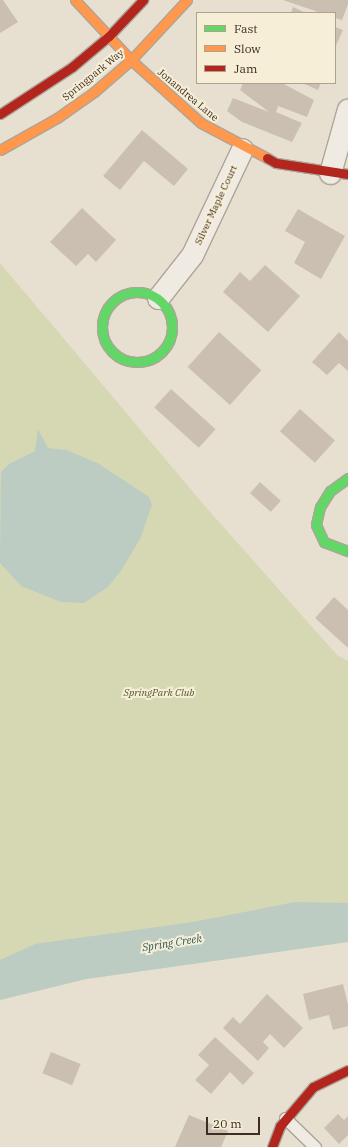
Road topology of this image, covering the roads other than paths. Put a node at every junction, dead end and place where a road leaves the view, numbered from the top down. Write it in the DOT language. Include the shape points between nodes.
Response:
graph roads {
  1 [pos="75,0"];
  2 [pos="143,0"];
  3 [pos="187,0"];
  4 [pos="109,36"];
  5 [pos="131,60"];
  6 [pos="348,109"];
  7 [pos="0,114"];
  8 [pos="242,149"];
  9 [pos="0,150"];
  10 [pos="339,174"];
  11 [pos="158,298"];
  12 [pos="348,478"];
  13 [pos="348,551"];
  14 [pos="348,1070"];
  15 [pos="285,1118"];
  16 [pos="272,1147"];
  17 [pos="315,1147"];
  1 -- 4 [label="street, Jonandrea Lane"];
  2 -- 4 [label="street, Springpark Way"];
  3 -- 5 [label="street, Springpark Way"];
  4 -- 5 [label="street, Jonandrea Lane"];
  4 -- 7 [label="street, Springpark Way" via="38,92"];
  5 -- 8 [label="street, Jonandrea Lane" via="201,123"];
  5 -- 9 [label="street, Springpark Way" via="57,118"];
  6 -- 10 [label="street"];
  8 -- 10 [label="street, Jonandrea Lane" via="276,163"];
  8 -- 11 [label="street, Silver Maple Court" via="192,255"];
  11 -- 11 [label="street" via="169,311 173,328 168,345 156,357 140,363 123,360 109,350 102,329 102,317 111,302 126,293 142,291"];
  12 -- 13 [label="street" via="330,491 320,507 316,525 324,542"];
  14 -- 15 [label="street" via="313,1087"];
  15 -- 16 [label="street"];
  15 -- 17 [label="lane"];
}
